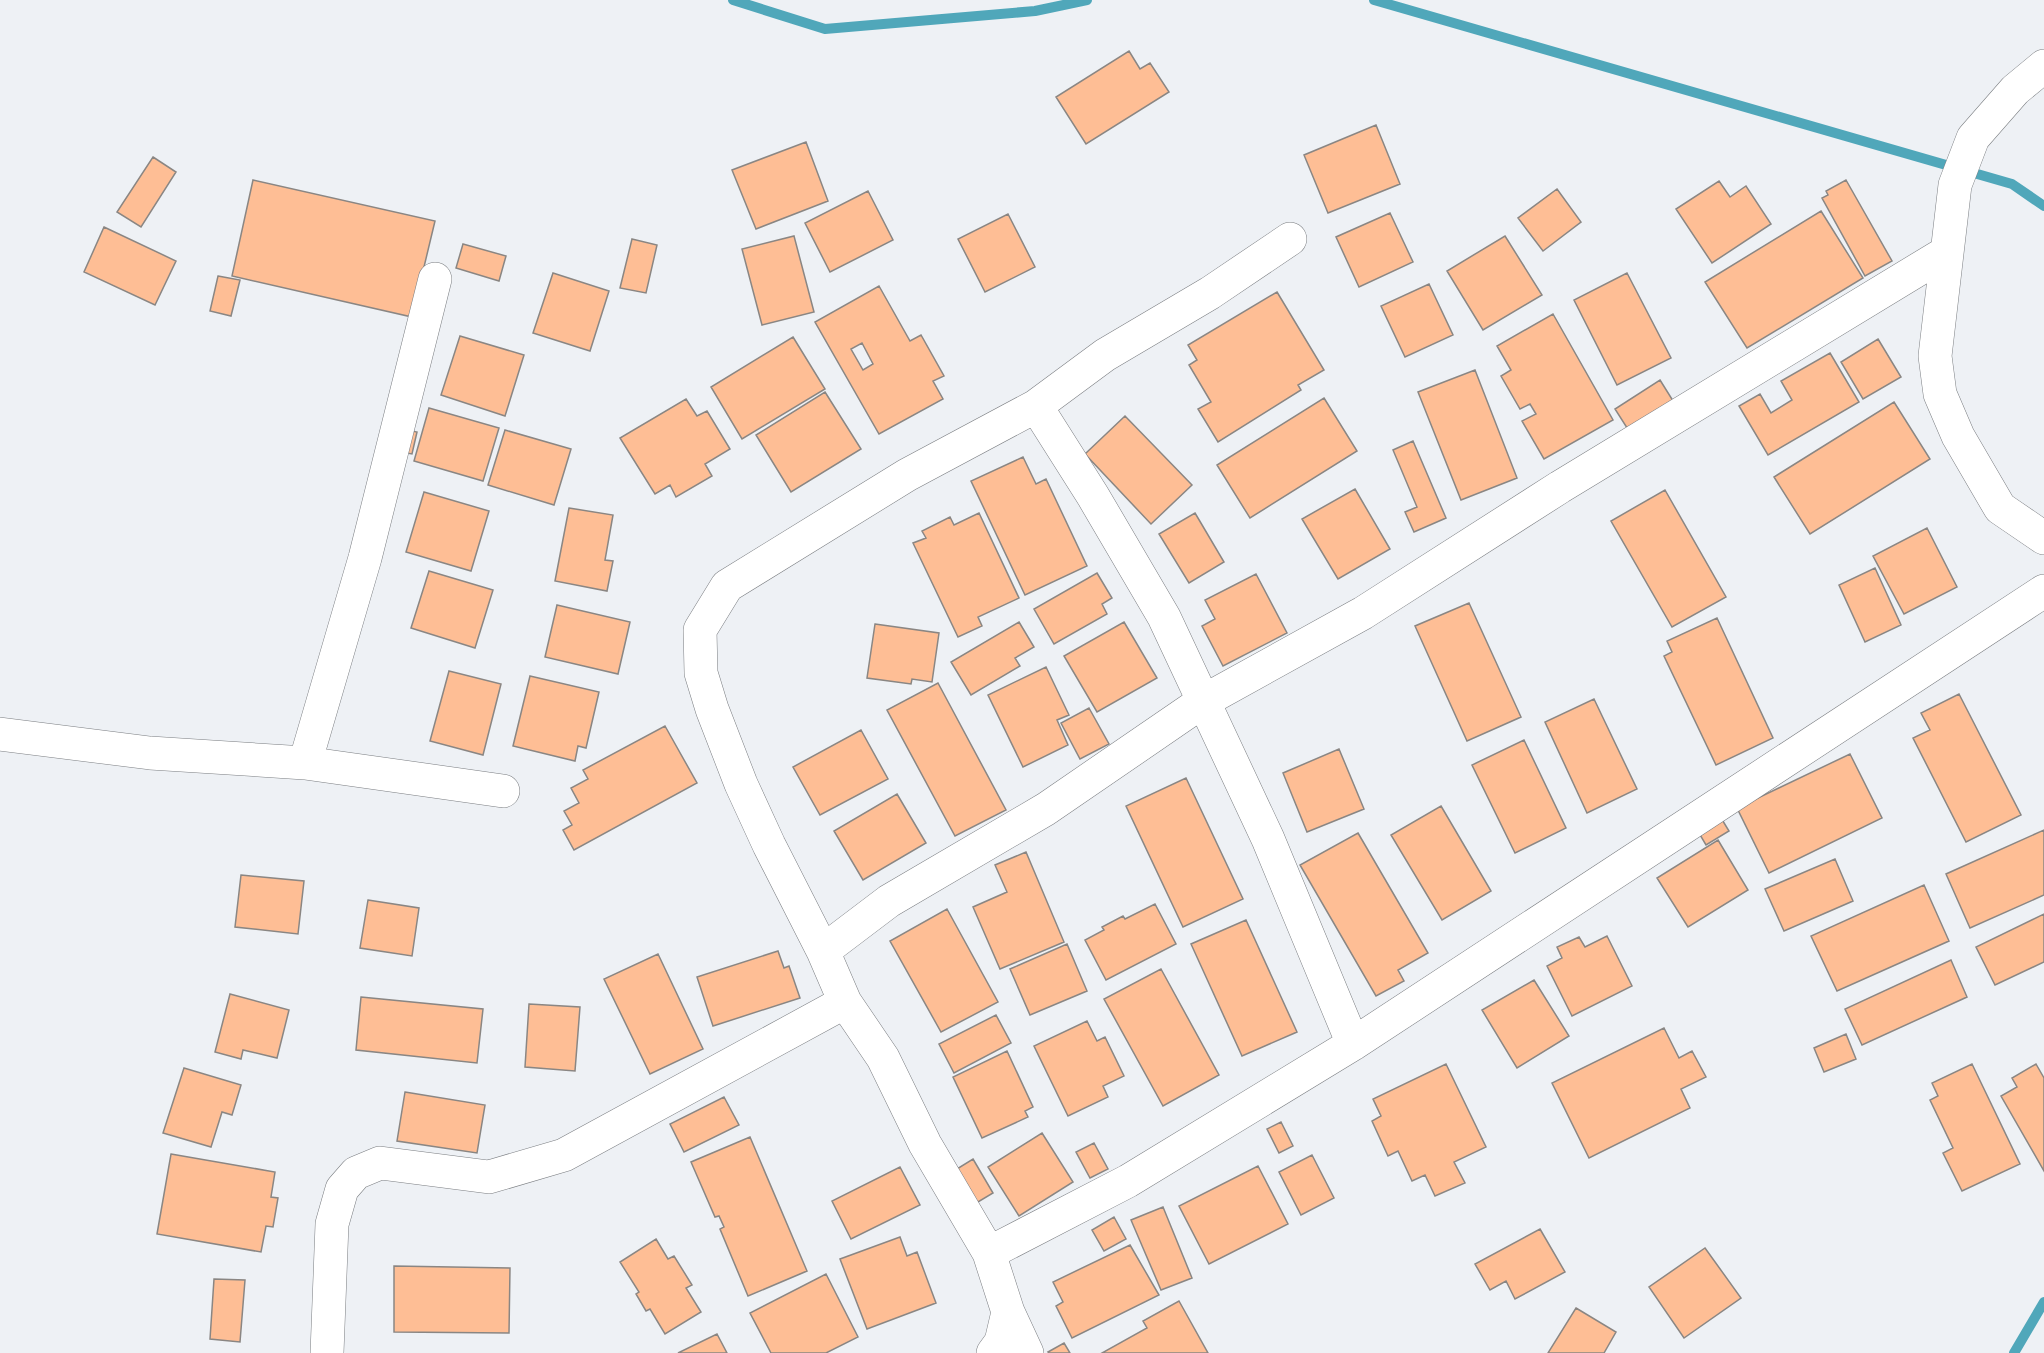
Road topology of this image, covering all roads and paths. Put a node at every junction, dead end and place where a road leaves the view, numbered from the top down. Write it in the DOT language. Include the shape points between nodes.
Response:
graph roads {
  1 [pos="2044,66"];
  2 [pos="1290,239"];
  3 [pos="1947,252"];
  4 [pos="435,279"];
  5 [pos="1035,406"];
  6 [pos="2044,538"];
  7 [pos="2044,591"];
  8 [pos="1202,702"];
  9 [pos="0,734"];
  10 [pos="305,763"];
  11 [pos="503,791"];
  12 [pos="823,951"];
  13 [pos="845,1002"];
  14 [pos="1353,1044"];
  15 [pos="989,1253"];
  16 [pos="1008,1312"];
  17 [pos="327,1353"];
  18 [pos="993,1353"];
  19 [pos="1027,1353"];
  1 -- 3 [label="street" via="2015,90 1973,138 1955,185"];
  2 -- 5 [label="street" via="1210,293 1105,355"];
  3 -- 6 [label="street" via="1935,356 1941,394 1958,436 2000,508"];
  3 -- 8 [label="street" via="1560,487 1363,613"];
  4 -- 10 [label="street" via="365,558"];
  5 -- 8 [label="street" via="1164,617"];
  5 -- 12 [label="street" via="907,475 727,586 700,630 700,674 712,709 750,805"];
  7 -- 14 [label="street"];
  8 -- 12 [label="street" via="1046,809 888,901"];
  8 -- 14 [label="street" via="1268,839"];
  9 -- 10 [label="street" via="150,753"];
  10 -- 11 [label="street"];
  12 -- 13 [label="street"];
  13 -- 15 [label="street" via="883,1059 925,1144"];
  13 -- 17 [label="street" via="564,1155 489,1177 380,1163 356,1173 342,1189 332,1224"];
  14 -- 15 [label="street" via="1128,1181"];
  15 -- 16 [label="street"];
  16 -- 18 [label="street" via="1001,1342"];
  16 -- 19 [label="street"];
}
